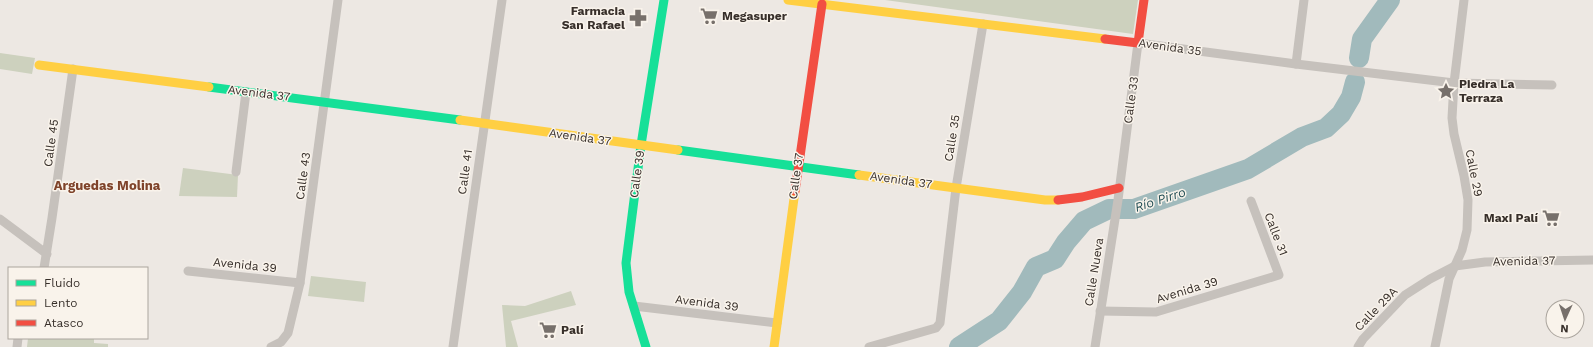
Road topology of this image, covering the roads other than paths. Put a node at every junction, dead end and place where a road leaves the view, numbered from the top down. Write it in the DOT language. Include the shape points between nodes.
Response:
graph roads {
  1 [pos="338,0"];
  2 [pos="502,0"];
  3 [pos="664,0"];
  4 [pos="788,0"];
  5 [pos="1144,0"];
  6 [pos="1304,0"];
  7 [pos="1464,0"];
  8 [pos="822,4"];
  9 [pos="983,24"];
  10 [pos="1138,42"];
  11 [pos="1296,64"];
  12 [pos="39,65"];
  13 [pos="73,69"];
  14 [pos="1454,83"];
  15 [pos="1552,85"];
  16 [pos="246,92"];
  17 [pos="325,102"];
  18 [pos="484,124"];
  19 [pos="640,145"];
  20 [pos="798,166"];
  21 [pos="236,172"];
  22 [pos="956,188"];
  23 [pos="1119,188"];
  24 [pos="1118,200"];
  25 [pos="1251,201"];
  26 [pos="0,219"];
  27 [pos="47,254"];
  28 [pos="1593,260"];
  29 [pos="1455,266"];
  30 [pos="44,267"];
  31 [pos="188,271"];
  32 [pos="1279,275"];
  33 [pos="300,284"];
  34 [pos="634,306"];
  35 [pos="1100,311"];
  36 [pos="777,323"];
  37 [pos="271,347"];
  38 [pos="453,347"];
  39 [pos="646,347"];
  40 [pos="774,347"];
  41 [pos="869,347"];
  42 [pos="1095,347"];
  43 [pos="1358,347"];
  44 [pos="1435,347"];
  1 -- 17 [label="street, Calle 43"];
  2 -- 18 [label="street, Calle 41"];
  3 -- 19 [label="main road, Calle 39"];
  4 -- 8 [label="main road, Avenida 35"];
  5 -- 10 [label="main road, Calle 33"];
  6 -- 11 [label="street"];
  7 -- 14 [label="street, Calle 29"];
  8 -- 9 [label="main road, Avenida 35"];
  8 -- 20 [label="main road, Calle 37"];
  9 -- 10 [label="main road, Avenida 35"];
  9 -- 22 [label="street, Calle 35"];
  10 -- 11 [label="street, Avenida 35"];
  10 -- 23 [label="street, Calle 33"];
  11 -- 14 [label="street, Avenida 35"];
  12 -- 13 [label="main road, Avenida 37"];
  13 -- 16 [label="main road, Avenida 37"];
  13 -- 27 [label="street, Calle 45"];
  14 -- 15 [label="street, Avenida 35"];
  14 -- 29 [label="street, Calle 29" via="1452,118 1468,200 1467,230"];
  16 -- 17 [label="main road, Avenida 37"];
  16 -- 21 [label="street"];
  17 -- 18 [label="main road, Avenida 37"];
  17 -- 33 [label="street, Calle 43"];
  18 -- 19 [label="main road, Avenida 37"];
  18 -- 38 [label="street, Calle 41"];
  19 -- 20 [label="main road, Avenida 37"];
  19 -- 34 [label="main road, Calle 39" via="626,263 627,280"];
  20 -- 22 [label="main road, Avenida 37"];
  20 -- 36 [label="main road, Calle 37"];
  22 -- 23 [label="main road, Avenida 37" via="1061,200"];
  22 -- 41 [label="street, Calle 35" via="940,323 937,327"];
  23 -- 24 [label="street, Calle 33"];
  24 -- 35 [label="street, Calle Nueva"];
  25 -- 32 [label="street, Calle 31"];
  26 -- 27 [label="street"];
  27 -- 30 [label="street, Calle 45"];
  28 -- 29 [label="street, Avenida 37" via="1484,262"];
  29 -- 43 [label="street, Calle 29A" via="1405,295"];
  29 -- 44 [label="street, Calle 29" via="1448,279"];
  31 -- 33 [label="street, Avenida 39"];
  32 -- 35 [label="street, Avenida 39" via="1156,312"];
  33 -- 37 [label="street, Calle 43" via="288,333 281,342"];
  34 -- 36 [label="street, Avenida 39"];
  34 -- 39 [label="main road, Calle 39"];
  35 -- 42 [label="street, Calle Nueva"];
  36 -- 40 [label="main road, Calle 37"];
}
